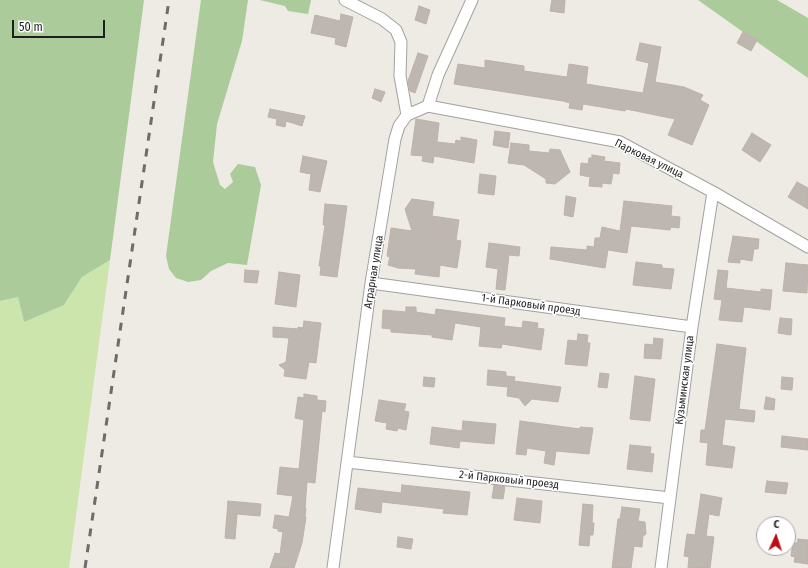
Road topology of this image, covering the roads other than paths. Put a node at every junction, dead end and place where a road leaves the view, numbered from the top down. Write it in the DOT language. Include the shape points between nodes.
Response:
graph roads {
  1 [pos="345,0"];
  2 [pos="472,0"];
  3 [pos="428,106"];
  4 [pos="407,116"];
  5 [pos="713,192"];
  6 [pos="808,247"];
  7 [pos="371,283"];
  8 [pos="692,327"];
  9 [pos="347,462"];
  10 [pos="670,498"];
  11 [pos="333,568"];
  12 [pos="661,568"];
  1 -- 4 [label="street" via="396,30 401,42 400,76"];
  2 -- 3 [label="street" via="438,75"];
  3 -- 4 [label="street"];
  3 -- 5 [label="street, Парковая улица" via="620,142"];
  4 -- 7 [label="street, Аграрная улица" via="398,126 395,138"];
  5 -- 6 [label="street, Парковая улица"];
  5 -- 8 [label="street, Кузьминская улица"];
  7 -- 8 [label="street, 1-й Парковый проезд"];
  7 -- 9 [label="street, Аграрная улица"];
  8 -- 10 [label="street, Кузьминская улица"];
  9 -- 10 [label="street, 2-й Парковый проезд"];
  9 -- 11 [label="street, Аграрная улица"];
  10 -- 12 [label="street, Кузьминская улица"];
}
